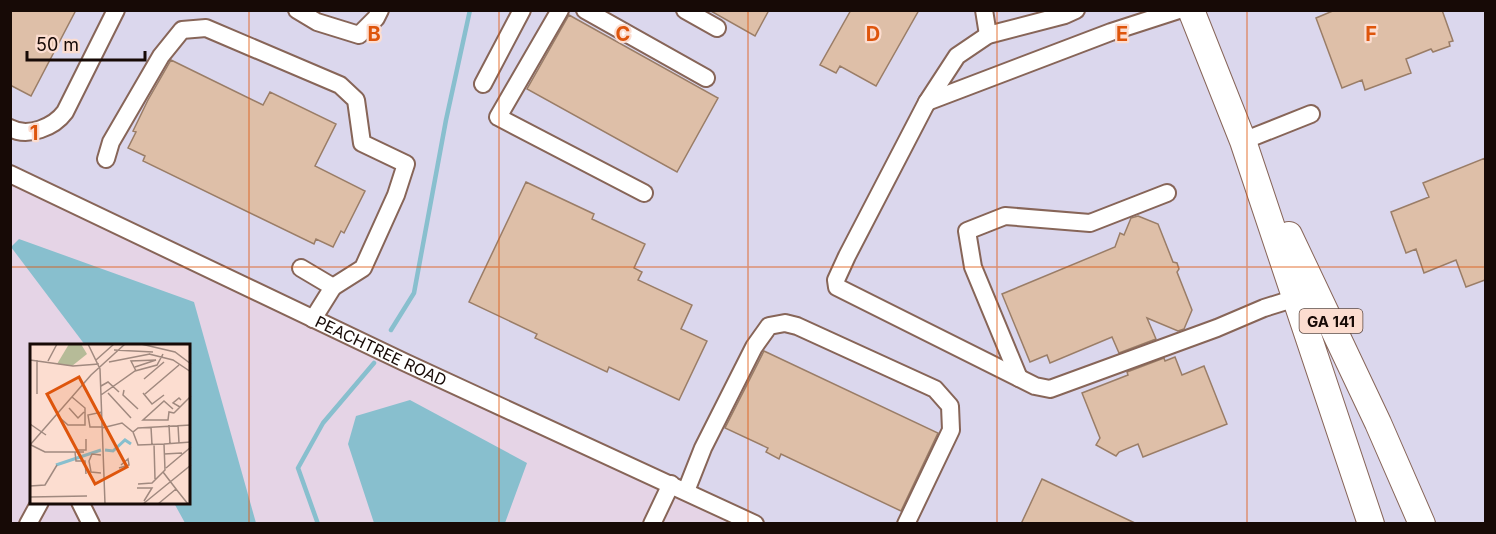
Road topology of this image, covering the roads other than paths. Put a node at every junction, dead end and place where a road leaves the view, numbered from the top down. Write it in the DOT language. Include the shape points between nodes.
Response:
graph roads {
  1 [pos="116,10"];
  2 [pos="297,10"];
  3 [pos="380,10"];
  4 [pos="522,10"];
  5 [pos="560,10"];
  6 [pos="585,10"];
  7 [pos="685,10"];
  8 [pos="984,10"];
  9 [pos="1076,10"];
  10 [pos="1179,10"];
  11 [pos="1191,10"];
  12 [pos="717,28"];
  13 [pos="987,35"];
  14 [pos="706,78"];
  15 [pos="483,84"];
  16 [pos="927,102"];
  17 [pos="1311,114"];
  18 [pos="12,135"];
  19 [pos="1243,141"];
  20 [pos="106,159"];
  21 [pos="10,174"];
  22 [pos="644,193"];
  23 [pos="1167,193"];
  24 [pos="301,268"];
  25 [pos="333,287"];
  26 [pos="1296,298"];
  27 [pos="313,319"];
  28 [pos="1019,378"];
  29 [pos="678,488"];
  30 [pos="39,504"];
  31 [pos="28,524"];
  32 [pos="652,524"];
  33 [pos="755,524"];
  34 [pos="906,524"];
  35 [pos="1371,524"];
  36 [pos="1422,524"];
  1 -- 18 [label="street" via="58,121"];
  2 -- 3 [label="street" via="317,22 358,34"];
  4 -- 15 [label="street"];
  5 -- 22 [label="street" via="498,117"];
  6 -- 14 [label="street"];
  7 -- 12 [label="street"];
  8 -- 13 [label="street"];
  9 -- 13 [label="street"];
  10 -- 16 [label="street"];
  11 -- 19 [label="highway, GA 141"];
  13 -- 16 [label="street" via="957,56"];
  16 -- 28 [label="street" via="836,280 837,286"];
  17 -- 19 [label="street"];
  19 -- 26 [label="highway, GA 141"];
  19 -- 36 [label="highway, GA 141" via="1323,304"];
  20 -- 25 [label="street" via="111,142 155,66 182,30 206,28 340,85 356,100 362,143 406,164 363,268"];
  21 -- 27 [label="street, PEACHTREE ROAD"];
  23 -- 28 [label="street" via="1090,223 1005,216 967,231 973,267"];
  24 -- 25 [label="street"];
  25 -- 27 [label="street"];
  26 -- 28 [label="street" via="1050,389"];
  26 -- 35 [label="highway, GA 141"];
  27 -- 29 [label="street, PEACHTREE ROAD"];
  29 -- 32 [label="street"];
  29 -- 33 [label="street, PEACHTREE ROAD"];
  29 -- 34 [label="street" via="703,448 754,347 769,326 785,323 935,389 950,406 951,430"];
  30 -- 31 [label="street"];
}
